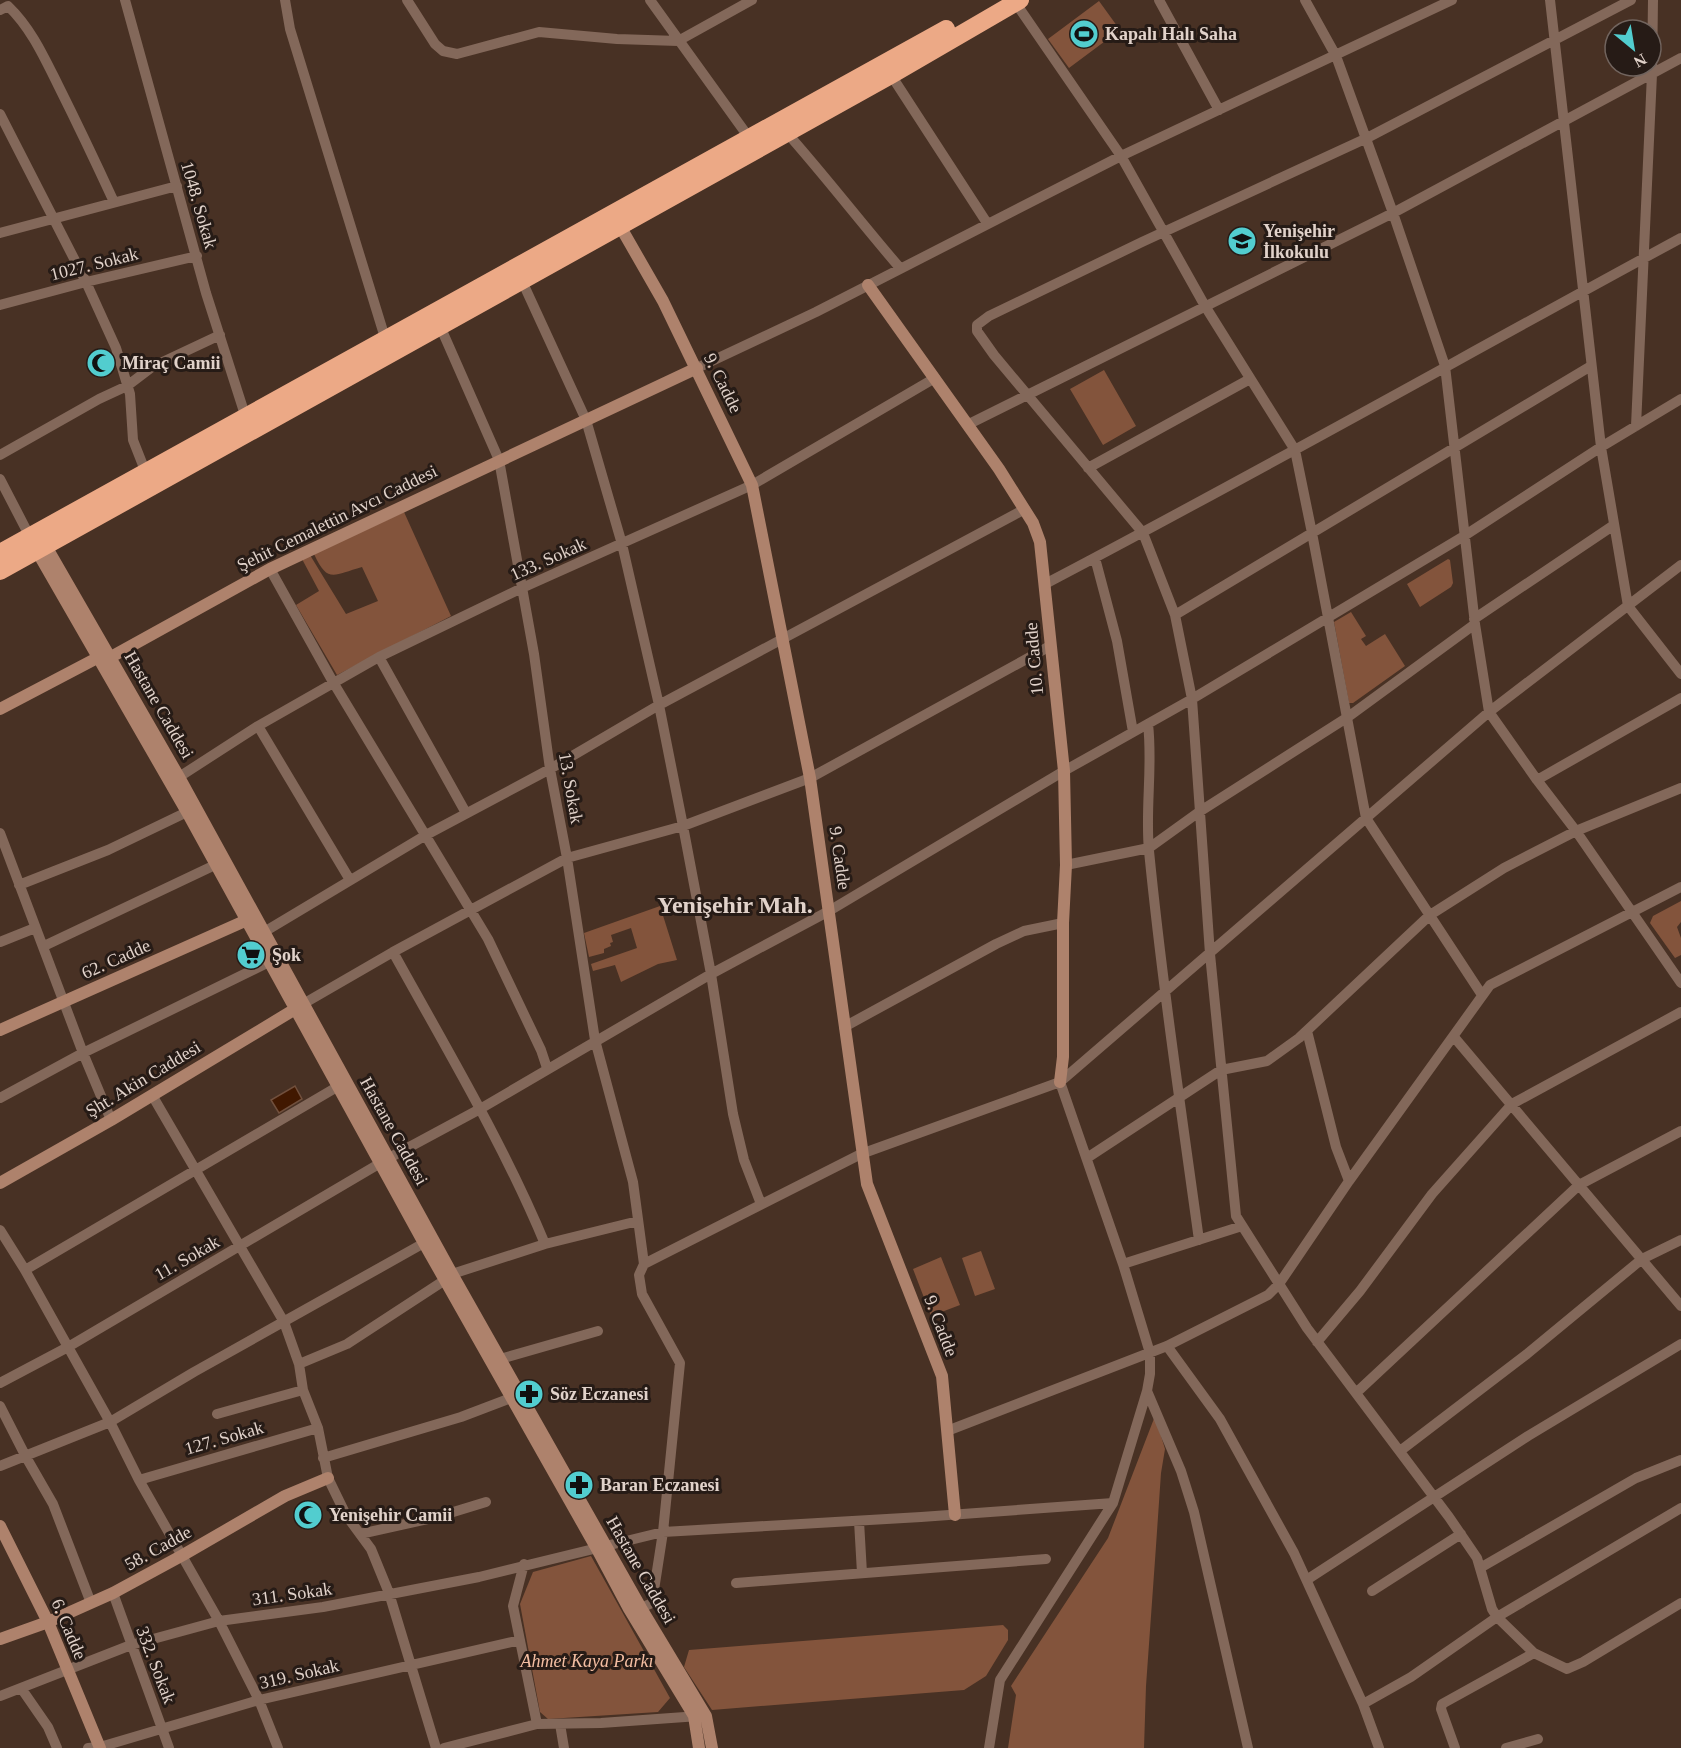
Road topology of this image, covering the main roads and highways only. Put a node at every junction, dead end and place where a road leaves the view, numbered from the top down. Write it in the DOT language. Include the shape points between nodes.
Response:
graph roads {
  1 [pos="1011,1"];
  2 [pos="38,542"];
  3 [pos="0,553"];
  4 [pos="0,571"];
  1 -- 2 [label="highway" via="891,75 522,281"];
  1 -- 2 [label="highway" via="750,139 146,473"];
  2 -- 3 [label="highway"];
  2 -- 4 [label="highway"];
}
